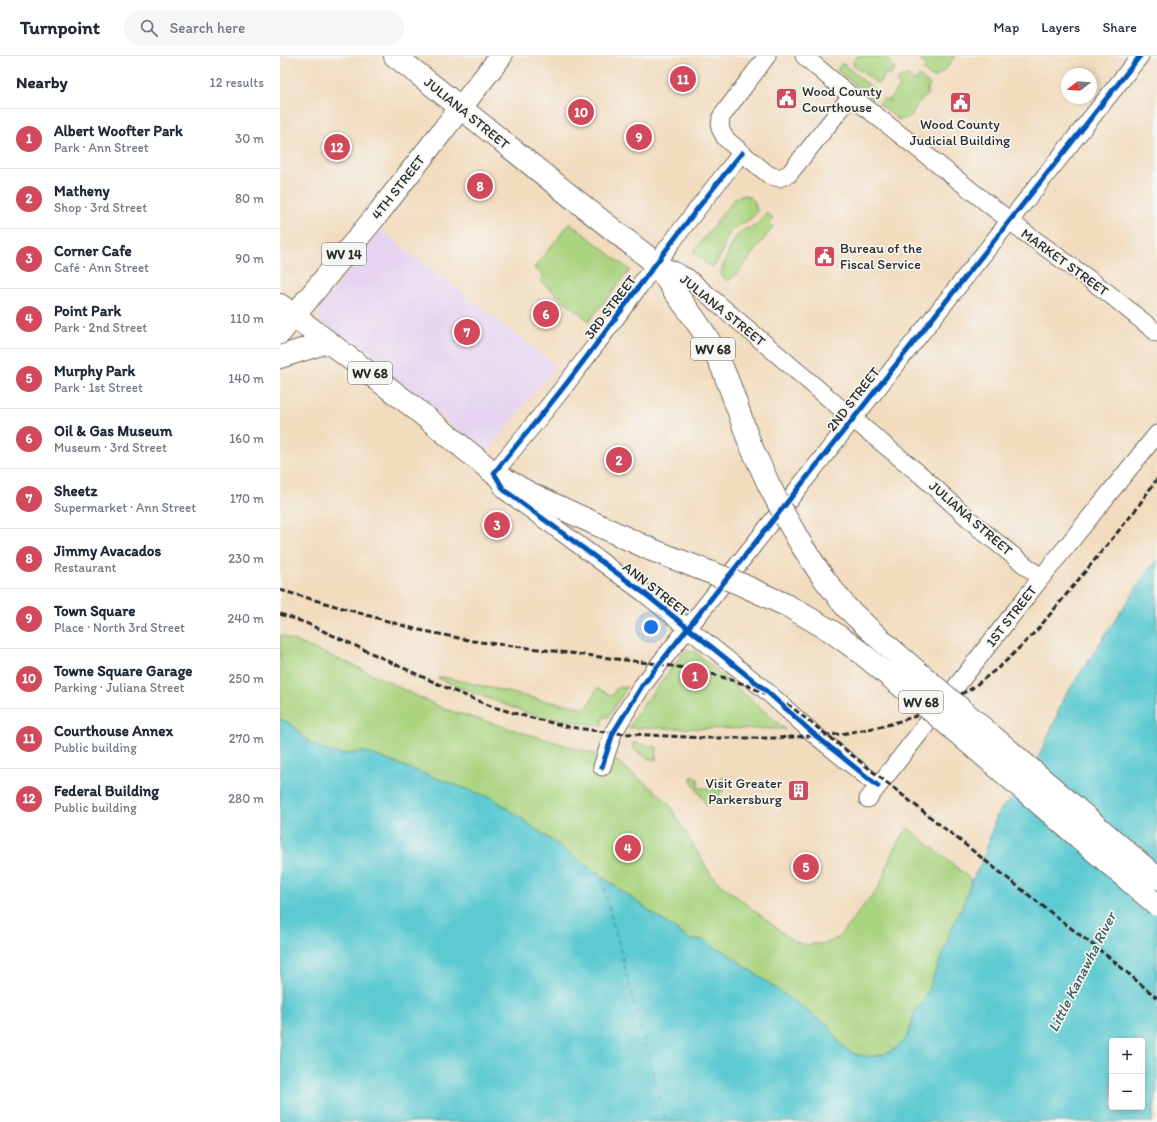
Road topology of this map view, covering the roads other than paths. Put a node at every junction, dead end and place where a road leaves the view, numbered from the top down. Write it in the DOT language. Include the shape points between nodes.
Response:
graph roads {
  1 [pos="395,56"];
  2 [pos="502,56"];
  3 [pos="767,56"];
  4 [pos="1140,56"];
  5 [pos="811,58"];
  6 [pos="851,96"];
  7 [pos="461,107"];
  8 [pos="742,153"];
  9 [pos="1009,220"];
  10 [pos="657,264"];
  11 [pos="286,311"];
  12 [pos="280,333"];
  13 [pos="1157,333"];
  14 [pos="327,342"];
  15 [pos="280,357"];
  16 [pos="853,419"];
  17 [pos="1157,434"];
  18 [pos="494,473"];
  19 [pos="1041,578"];
  20 [pos="687,629"];
  21 [pos="602,767"];
  22 [pos="873,792"];
  23 [pos="1157,878"];
  24 [pos="1157,905"];
  1 -- 7 [label="main road, JULIANA STREET / WV 68"];
  2 -- 7 [label="main road, 4TH STREET / WV 14"];
  3 -- 8 [label="street" via="721,117 720,128 725,138"];
  4 -- 9 [label="street, 2ND STREET"];
  5 -- 6 [label="street, MARKET STREET"];
  6 -- 8 [label="street" via="789,174 779,178 769,175"];
  6 -- 9 [label="street, MARKET STREET"];
  7 -- 10 [label="main road, JULIANA STREET / WV 68"];
  7 -- 11 [label="main road, 4TH STREET / WV 14" via="380,211"];
  8 -- 10 [label="street, 3RD STREET"];
  9 -- 13 [label="street, MARKET STREET" via="1108,293"];
  9 -- 16 [label="street, 2ND STREET"];
  10 -- 16 [label="street, JULIANA STREET" via="688,278"];
  10 -- 18 [label="street, 3RD STREET" via="574,375"];
  10 -- 23 [label="main road, WV 68, bridge" via="665,280 712,346 750,444 786,518 822,576 846,607"];
  11 -- 12 [label="main road, WV 14"];
  11 -- 14 [label="main road, ANN STREET"];
  14 -- 15 [label="main road"];
  14 -- 18 [label="main road, ANN STREET / WV 68" via="412,406"];
  16 -- 19 [label="street, JULIANA STREET"];
  16 -- 20 [label="street, 2ND STREET"];
  17 -- 19 [label="street, 1ST STREET"];
  18 -- 20 [label="street, ANN STREET" via="504,490 639,590"];
  18 -- 24 [label="main road, WV 68, bridge" via="529,494 652,550 738,583 788,606 831,631 939,717"];
  19 -- 22 [label="street, 1ST STREET"];
  20 -- 21 [label="street, 2ND STREET" via="642,686 613,733"];
  20 -- 22 [label="street, ANN STREET" via="764,689"];
}
